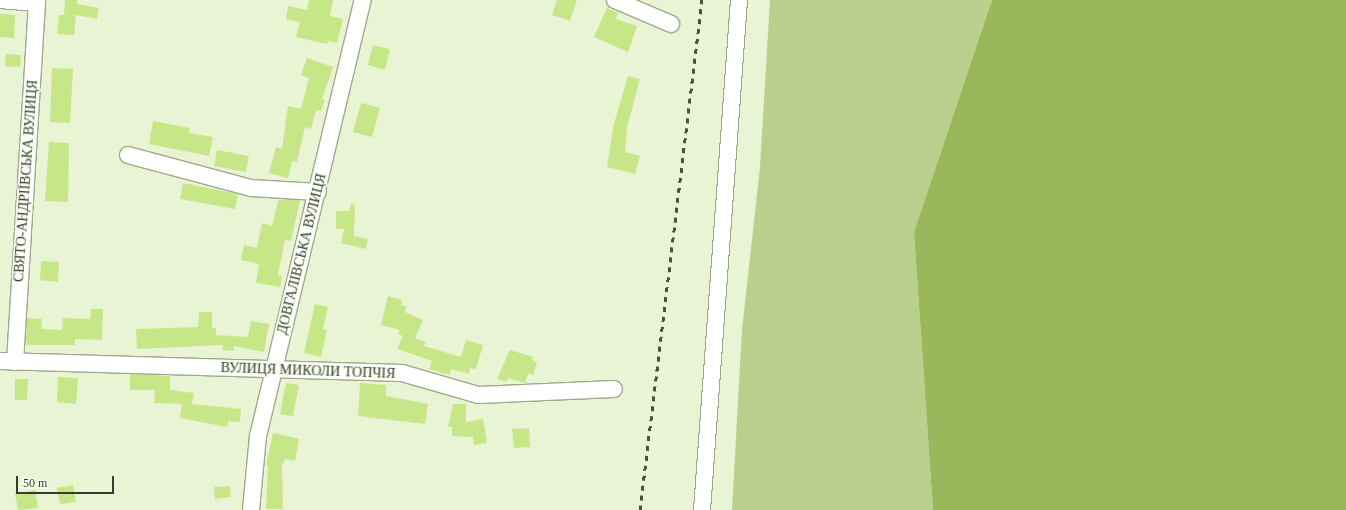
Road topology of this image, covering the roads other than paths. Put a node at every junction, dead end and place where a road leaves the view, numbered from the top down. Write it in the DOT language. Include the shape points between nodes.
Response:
graph roads {
  1 [pos="0,0"];
  2 [pos="363,0"];
  3 [pos="615,0"];
  4 [pos="739,0"];
  5 [pos="37,1"];
  6 [pos="671,24"];
  7 [pos="128,154"];
  8 [pos="318,192"];
  9 [pos="7,361"];
  10 [pos="274,370"];
  11 [pos="614,389"];
  12 [pos="251,510"];
  13 [pos="702,510"];
  1 -- 5 [label="street"];
  2 -- 8 [label="street, ДОВГАЛІВСЬКА ВУЛИЦЯ"];
  3 -- 6 [label="street"];
  4 -- 13 [label="street"];
  5 -- 9 [label="street, СВЯТО-АНДРІЇВСЬКА ВУЛИЦЯ"];
  7 -- 8 [label="street" via="251,188"];
  8 -- 10 [label="street, ДОВГАЛІВСЬКА ВУЛИЦЯ"];
  9 -- 10 [label="street, ВУЛИЦЯ МИКОЛИ ТОПЧІЯ"];
  10 -- 11 [label="street, ВУЛИЦЯ МИКОЛИ ТОПЧІЯ" via="402,373 478,395"];
  10 -- 12 [label="street, ДОВГАЛІВСЬКА ВУЛИЦЯ" via="258,436"];
}
